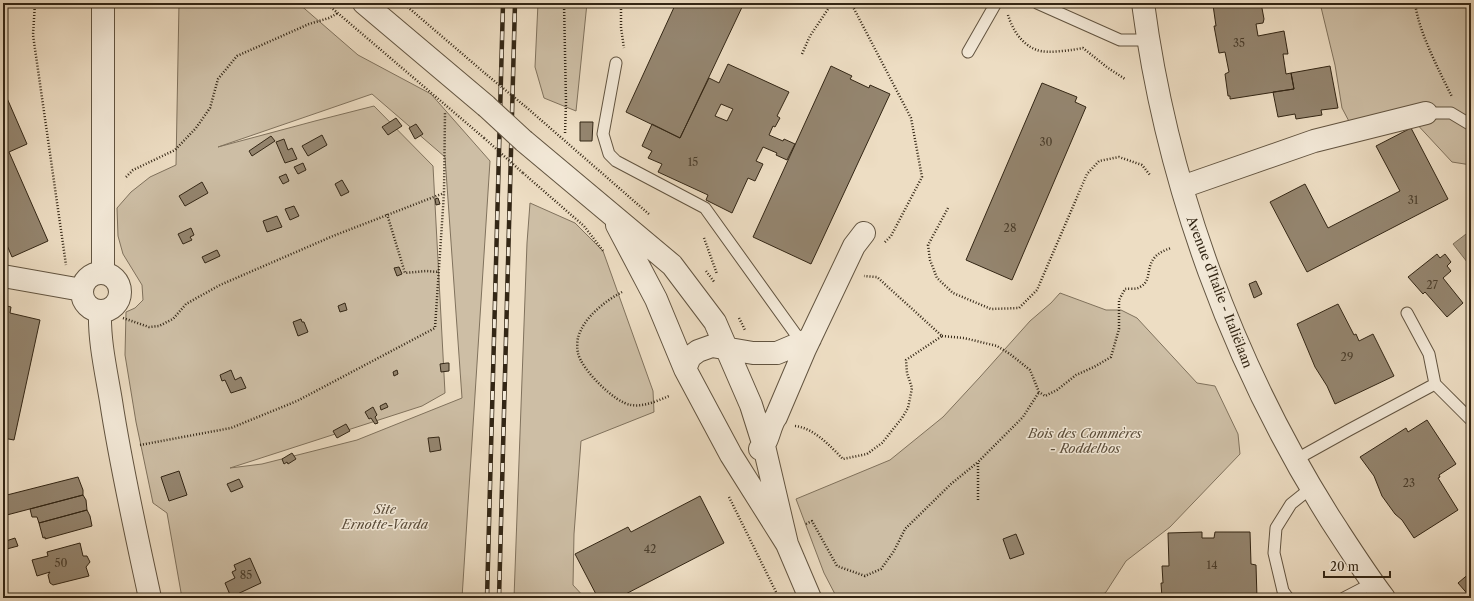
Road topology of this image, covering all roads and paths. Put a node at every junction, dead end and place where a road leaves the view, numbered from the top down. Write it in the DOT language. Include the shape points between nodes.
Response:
graph roads {
  1 [pos="35,3"];
  2 [pos="104,3"];
  3 [pos="326,3"];
  4 [pos="364,3"];
  5 [pos="403,3"];
  6 [pos="411,3"];
  7 [pos="564,3"];
  8 [pos="621,3"];
  9 [pos="832,3"];
  10 [pos="851,3"];
  11 [pos="996,3"];
  12 [pos="1037,3"];
  13 [pos="1143,3"];
  14 [pos="1415,3"];
  15 [pos="408,7"];
  16 [pos="1007,10"];
  17 [pos="338,13"];
  18 [pos="1148,40"];
  19 [pos="968,52"];
  20 [pos="802,54"];
  21 [pos="616,63"];
  22 [pos="1125,79"];
  23 [pos="1453,100"];
  24 [pos="526,107"];
  25 [pos="445,113"];
  26 [pos="1426,113"];
  27 [pos="1471,125"];
  28 [pos="565,134"];
  29 [pos="523,173"];
  30 [pos="1150,175"];
  31 [pos="1182,187"];
  32 [pos="444,192"];
  33 [pos="102,204"];
  34 [pos="948,208"];
  35 [pos="387,214"];
  36 [pos="612,216"];
  37 [pos="864,233"];
  38 [pos="881,246"];
  39 [pos="1171,248"];
  40 [pos="67,270"];
  41 [pos="103,272"];
  42 [pos="439,272"];
  43 [pos="840,275"];
  44 [pos="3,276"];
  45 [pos="683,280"];
  46 [pos="82,290"];
  47 [pos="622,292"];
  48 [pos="656,299"];
  49 [pos="100,311"];
  50 [pos="1407,313"];
  51 [pos="123,318"];
  52 [pos="942,336"];
  53 [pos="806,341"];
  54 [pos="726,348"];
  55 [pos="685,369"];
  56 [pos="1435,384"];
  57 [pos="1039,392"];
  58 [pos="669,396"];
  59 [pos="1471,420"];
  60 [pos="788,425"];
  61 [pos="764,446"];
  62 [pos="118,449"];
  63 [pos="731,455"];
  64 [pos="1295,460"];
  65 [pos="978,462"];
  66 [pos="1311,488"];
  67 [pos="978,500"];
  68 [pos="803,525"];
  69 [pos="787,544"];
  70 [pos="1379,591"];
  71 [pos="150,598"];
  72 [pos="810,598"];
  73 [pos="1288,598"];
  74 [pos="1344,598"];
  1 -- 40 [label="path" via="33,35"];
  2 -- 33 [label="street"];
  3 -- 17 [label="path"];
  4 -- 36 [label="street, bridge"];
  5 -- 15 [label="path"];
  6 -- 15 [label="path"];
  7 -- 28 [label="path"];
  8 -- 21 [label="path" via="621,28 625,50"];
  9 -- 20 [label="path" via="810,36"];
  10 -- 38 [label="path" via="911,118 922,177 891,236"];
  11 -- 19 [label="lane"];
  12 -- 18 [label="lane" via="1120,40"];
  13 -- 18 [label="street, Avenue d'Italie - Italiëlaan"];
  14 -- 23 [label="path" via="1427,43"];
  15 -- 24 [label="path, bridge"];
  16 -- 22 [label="path" via="1011,25 1023,42 1037,51 1084,48"];
  17 -- 29 [label="path, bridge"];
  17 -- 33 [label="path" via="237,56 218,79 210,108 176,150 133,170"];
  18 -- 31 [label="street, Avenue d'Italie - Italiëlaan" via="1156,85"];
  21 -- 53 [label="lane" via="603,134 609,154 616,161 705,208"];
  25 -- 32 [label="path"];
  26 -- 27 [label="lane" via="1451,113"];
  26 -- 31 [label="street" via="1314,141"];
  30 -- 34 [label="path" via="1142,165 1119,157 1099,161 1087,174 1037,290 1019,308 990,309 953,293 937,278 930,260 928,245"];
  31 -- 64 [label="street, Avenue d'Italie - Italiëlaan" via="1232,329 1253,379"];
  32 -- 35 [label="path"];
  32 -- 42 [label="path"];
  33 -- 41 [label="street"];
  35 -- 42 [label="path" via="405,273"];
  35 -- 51 [label="path" via="220,285 186,304 173,319 159,326 148,327"];
  36 -- 45 [label="street" via="672,265"];
  36 -- 48 [label="street"];
  37 -- 43 [label="street" via="854,246"];
  39 -- 57 [label="path" via="1162,250 1155,256 1150,263 1147,282 1142,287 1124,289 1120,296 1119,329 1110,357 1076,375 1045,396"];
  41 -- 46 [label="street" via="89,277"];
  41 -- 49 [label="street" via="116,279 120,294 113,307"];
  42 -- 62 [label="path" via="435,328 297,401 231,428"];
  43 -- 52 [label="path" via="877,277"];
  43 -- 53 [label="street"];
  44 -- 46 [label="street"];
  45 -- 48 [label="street" via="674,275 658,280 654,286"];
  45 -- 54 [label="street" via="715,322"];
  46 -- 49 [label="street" via="86,304"];
  47 -- 58 [label="path" via="612,297 585,324 578,337 578,353 591,376 615,398 629,405 642,406"];
  48 -- 55 [label="street"];
  49 -- 62 [label="street" via="102,345"];
  50 -- 56 [label="lane" via="1429,354"];
  52 -- 57 [label="path" via="998,346 1030,370"];
  52 -- 60 [label="path" via="906,360 912,388 908,408 882,443 867,454 843,460 824,440 802,427"];
  53 -- 54 [label="street" via="777,352 753,353"];
  53 -- 61 [label="street"];
  54 -- 55 [label="street" via="712,346 698,351 690,357"];
  54 -- 61 [label="street" via="751,405"];
  55 -- 63 [label="street"];
  56 -- 59 [label="lane"];
  56 -- 64 [label="lane"];
  57 -- 65 [label="path" via="1023,417"];
  61 -- 63 [label="street" via="753,456 743,459"];
  61 -- 69 [label="street"];
  62 -- 71 [label="street"];
  63 -- 69 [label="street"];
  64 -- 66 [label="street, Avenue d'Italie - Italiëlaan"];
  65 -- 67 [label="path"];
  65 -- 68 [label="path" via="950,484 905,529 881,569 865,576 837,566 812,521"];
  66 -- 70 [label="street, Avenue d'Italie - Italiëlaan"];
  66 -- 73 [label="lane" via="1291,504 1276,528 1274,553 1282,591"];
  69 -- 72 [label="street"];
  70 -- 74 [label="lane"];
}
